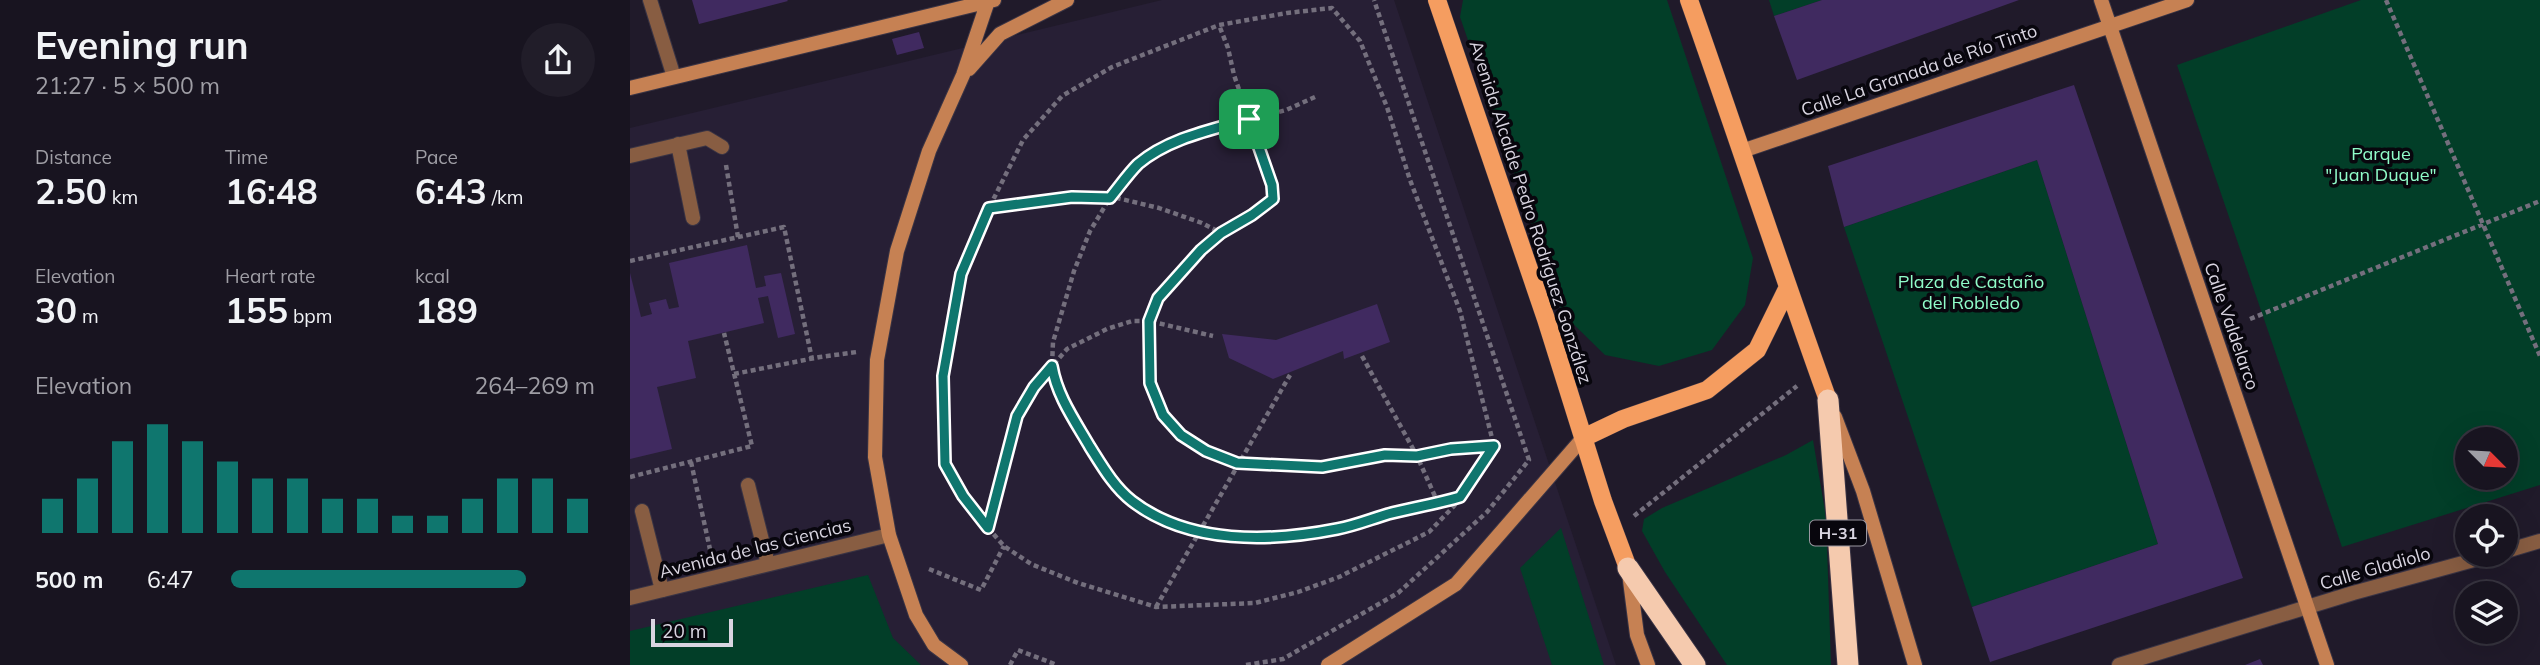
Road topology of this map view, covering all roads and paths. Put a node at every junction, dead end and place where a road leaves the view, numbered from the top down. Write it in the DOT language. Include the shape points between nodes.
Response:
graph roads {
  1 [pos="650,0"];
  2 [pos="1067,0"];
  3 [pos="1374,0"];
  4 [pos="1437,0"];
  5 [pos="1689,0"];
  6 [pos="2101,0"];
  7 [pos="2187,0"];
  8 [pos="2386,0"];
  9 [pos="991,1"];
  10 [pos="1219,25"];
  11 [pos="2109,26"];
  12 [pos="963,75"];
  13 [pos="674,77"];
  14 [pos="630,88"];
  15 [pos="1315,97"];
  16 [pos="1249,119"];
  17 [pos="678,144"];
  18 [pos="722,147"];
  19 [pos="1742,151"];
  20 [pos="630,156"];
  21 [pos="1110,198"];
  22 [pos="2540,201"];
  23 [pos="989,208"];
  24 [pos="692,218"];
  25 [pos="2483,224"];
  26 [pos="1221,233"];
  27 [pos="738,237"];
  28 [pos="630,261"];
  29 [pos="1787,289"];
  30 [pos="2250,318"];
  31 [pos="1149,321"];
  32 [pos="724,332"];
  33 [pos="1213,336"];
  34 [pos="857,352"];
  35 [pos="1362,356"];
  36 [pos="2540,356"];
  37 [pos="812,359"];
  38 [pos="1052,366"];
  39 [pos="734,374"];
  40 [pos="1290,375"];
  41 [pos="1797,386"];
  42 [pos="1828,400"];
  43 [pos="1583,438"];
  44 [pos="1494,446"];
  45 [pos="1417,456"];
  46 [pos="691,462"];
  47 [pos="1237,463"];
  48 [pos="630,477"];
  49 [pos="748,485"];
  50 [pos="1460,497"];
  51 [pos="1438,503"];
  52 [pos="642,511"];
  53 [pos="1634,516"];
  54 [pos="988,528"];
  55 [pos="1199,531"];
  56 [pos="889,535"];
  57 [pos="2540,541"];
  58 [pos="1004,546"];
  59 [pos="2518,547"];
  60 [pos="711,554"];
  61 [pos="768,564"];
  62 [pos="2455,565"];
  63 [pos="1628,568"];
  64 [pos="929,569"];
  65 [pos="662,590"];
  66 [pos="630,598"];
  67 [pos="1156,607"];
  68 [pos="2308,607"];
  69 [pos="961,665"];
  70 [pos="1010,665"];
  71 [pos="1058,665"];
  72 [pos="1246,665"];
  73 [pos="1328,665"];
  74 [pos="1648,665"];
  75 [pos="1695,665"];
  76 [pos="1849,665"];
  77 [pos="1915,665"];
  78 [pos="2119,665"];
  79 [pos="2327,665"];
  1 -- 13 [label="street"];
  2 -- 12 [label="street" via="1000,34"];
  3 -- 72 [label="path" via="1529,460 1487,512 1398,593 1283,659"];
  4 -- 43 [label="main road, Avenida Alcalde Pedro Rodríguez González"];
  5 -- 19 [label="main road"];
  6 -- 11 [label="street, Calle Valdelarco"];
  7 -- 11 [label="street, Calle La Granada de Río Tinto"];
  8 -- 25 [label="path"];
  9 -- 12 [label="street"];
  9 -- 13 [label="street"];
  10 -- 16 [label="path"];
  10 -- 23 [label="path" via="1112,67 1062,96 1023,140"];
  10 -- 44 [label="path" via="1332,8 1360,41 1460,310"];
  11 -- 19 [label="street, Calle La Granada de Río Tinto"];
  11 -- 68 [label="street, Calle Valdelarco"];
  12 -- 56 [label="street" via="929,150 897,251 877,360 875,457"];
  13 -- 14 [label="street"];
  15 -- 16 [label="path"];
  16 -- 21 [label="path" via="1166,145 1138,165"];
  16 -- 26 [label="path" via="1273,199"];
  17 -- 18 [label="street" via="707,138"];
  17 -- 20 [label="street"];
  17 -- 24 [label="street"];
  18 -- 27 [label="path"];
  19 -- 29 [label="main road"];
  21 -- 23 [label="path" via="1072,197"];
  21 -- 26 [label="path" via="1159,208"];
  21 -- 38 [label="path" via="1074,271 1053,342"];
  22 -- 25 [label="path"];
  23 -- 54 [label="path" via="961,274 943,376 945,464"];
  25 -- 30 [label="path"];
  25 -- 36 [label="path"];
  26 -- 31 [label="path" via="1158,298"];
  27 -- 28 [label="path"];
  27 -- 37 [label="path" via="784,227"];
  29 -- 42 [label="main road"];
  29 -- 43 [label="main road" via="1757,351 1707,390"];
  31 -- 33 [label="path"];
  31 -- 38 [label="path" via="1107,328 1067,349"];
  31 -- 47 [label="path" via="1150,383 1163,415 1181,435"];
  32 -- 39 [label="path"];
  34 -- 37 [label="path"];
  35 -- 45 [label="path"];
  37 -- 39 [label="path"];
  38 -- 54 [label="path" via="1017,416"];
  38 -- 55 [label="path" via="1055,386 1109,477 1132,501 1155,515"];
  39 -- 46 [label="path" via="752,446"];
  40 -- 47 [label="path"];
  41 -- 53 [label="path"];
  42 -- 76 [label="highway, H-31"];
  42 -- 77 [label="street" via="1863,491"];
  43 -- 63 [label="main road, Avenida Alcalde Pedro Rodríguez González"];
  43 -- 73 [label="street" via="1456,584"];
  44 -- 45 [label="path"];
  44 -- 50 [label="path"];
  45 -- 47 [label="path" via="1385,455 1322,467"];
  45 -- 51 [label="path"];
  46 -- 48 [label="path"];
  46 -- 60 [label="path"];
  47 -- 55 [label="path"];
  49 -- 61 [label="street"];
  50 -- 51 [label="path"];
  50 -- 67 [label="path" via="1429,532 1298,592 1255,603"];
  51 -- 55 [label="path" via="1339,529 1275,537"];
  52 -- 65 [label="street"];
  54 -- 58 [label="path"];
  55 -- 67 [label="path"];
  56 -- 61 [label="street, Avenida de las Ciencias"];
  56 -- 69 [label="street" via="916,615 934,645"];
  57 -- 59 [label="street"];
  58 -- 64 [label="path" via="981,590"];
  58 -- 67 [label="path" via="1031,564 1078,583"];
  61 -- 65 [label="street, Avenida de las Ciencias"];
  62 -- 68 [label="street, Calle Gladiolo"];
  63 -- 74 [label="street, Avenida Alcalde Pedro Rodríguez González" via="1637,635"];
  63 -- 75 [label="highway"];
  65 -- 66 [label="street, Avenida de las Ciencias"];
  68 -- 78 [label="street, Calle Gladiolo"];
  68 -- 79 [label="street, Calle Valdelarco"];
  70 -- 71 [label="path" via="1018,650"];
}
